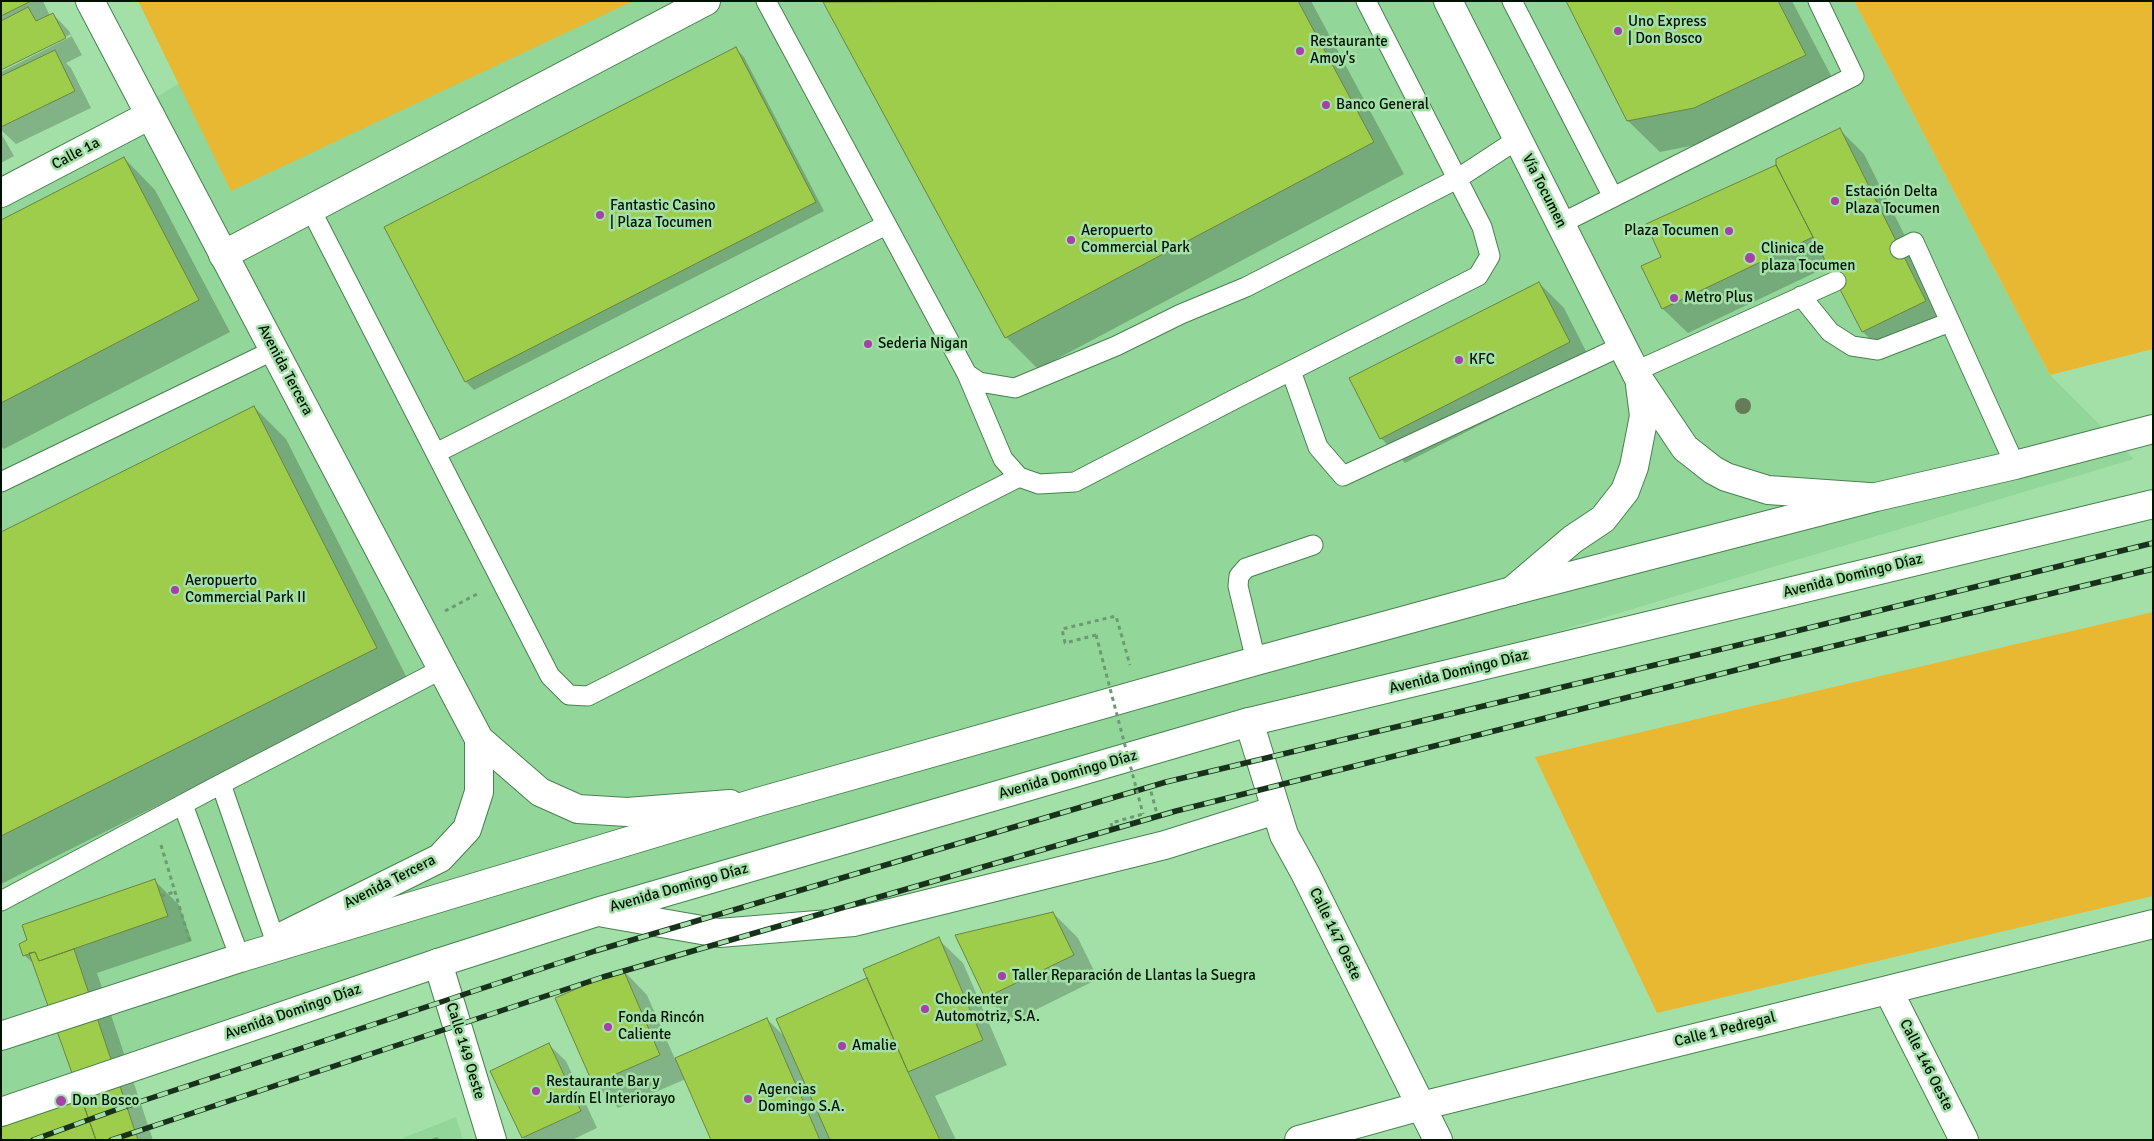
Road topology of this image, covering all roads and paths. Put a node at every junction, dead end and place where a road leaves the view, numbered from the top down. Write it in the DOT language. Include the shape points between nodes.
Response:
graph roads {
  1 [pos="90,1"];
  2 [pos="706,1"];
  3 [pos="766,1"];
  4 [pos="1366,1"];
  5 [pos="1448,1"];
  6 [pos="1512,1"];
  7 [pos="1818,1"];
  8 [pos="150,115"];
  9 [pos="1518,139"];
  10 [pos="1457,179"];
  11 [pos="1,193"];
  12 [pos="1614,197"];
  13 [pos="310,208"];
  14 [pos="1560,224"];
  15 [pos="886,225"];
  16 [pos="1900,249"];
  17 [pos="224,255"];
  18 [pos="1836,281"];
  19 [pos="1801,296"];
  20 [pos="1950,322"];
  21 [pos="1622,346"];
  22 [pos="274,350"];
  23 [pos="1291,370"];
  24 [pos="967,374"];
  25 [pos="1638,376"];
  26 [pos="2153,429"];
  27 [pos="436,453"];
  28 [pos="2015,465"];
  29 [pos="1019,477"];
  30 [pos="1,482"];
  31 [pos="1876,497"];
  32 [pos="2151,505"];
  33 [pos="1313,544"];
  34 [pos="502,582"];
  35 [pos="1512,591"];
  36 [pos="418,624"];
  37 [pos="1256,661"];
  38 [pos="442,669"];
  39 [pos="1138,695"];
  40 [pos="1249,722"];
  41 [pos="479,739"];
  42 [pos="221,784"];
  43 [pos="758,802"];
  44 [pos="183,805"];
  45 [pos="1276,810"];
  46 [pos="1143,814"];
  47 [pos="154,820"];
  48 [pos="174,892"];
  49 [pos="161,896"];
  50 [pos="1,901"];
  51 [pos="597,912"];
  52 [pos="2153,924"];
  53 [pos="276,940"];
  54 [pos="246,957"];
  55 [pos="438,963"];
  56 [pos="199,972"];
  57 [pos="1888,990"];
  58 [pos="1,1036"];
  59 [pos="1421,1106"];
  60 [pos="1,1112"];
  61 [pos="492,1140"];
  62 [pos="1299,1140"];
  63 [pos="1438,1140"];
  64 [pos="1964,1140"];
  1 -- 8 [label="main road, Avenida Tercera"];
  2 -- 13 [label="main road"];
  3 -- 15 [label="lane"];
  4 -- 10 [label="lane"];
  5 -- 9 [label="main road, Vía Tocumen"];
  6 -- 12 [label="lane"];
  7 -- 12 [label="lane" via="1854,76"];
  8 -- 11 [label="main road, Calle 1a"];
  8 -- 17 [label="main road, Avenida Tercera"];
  9 -- 10 [label="lane"];
  9 -- 14 [label="main road, Vía Tocumen"];
  10 -- 23 [label="lane" via="1482,228 1490,256 1478,276"];
  10 -- 24 [label="lane" via="1246,287 1015,388 979,382"];
  12 -- 14 [label="lane"];
  13 -- 17 [label="main road"];
  13 -- 27 [label="lane"];
  14 -- 21 [label="main road, Vía Tocumen"];
  15 -- 24 [label="lane"];
  15 -- 27 [label="lane"];
  16 -- 20 [label="lane" via="1914,242"];
  17 -- 22 [label="main road, Avenida Tercera"];
  18 -- 19 [label="lane"];
  19 -- 20 [label="lane" via="1830,332 1852,346 1878,350"];
  19 -- 25 [label="lane"];
  20 -- 28 [label="lane"];
  21 -- 23 [label="lane" via="1343,476 1318,447"];
  21 -- 25 [label="main road, Vía Tocumen"];
  22 -- 30 [label="lane"];
  22 -- 36 [label="main road, Avenida Tercera"];
  23 -- 29 [label="lane" via="1075,482 1039,484"];
  24 -- 29 [label="lane" via="1003,459"];
  25 -- 31 [label="main road, Vía Tocumen" via="1685,448 1726,477 1768,490"];
  25 -- 35 [label="main road" via="1644,416 1634,467 1624,491 1603,519"];
  26 -- 28 [label="main road"];
  27 -- 34 [label="lane"];
  28 -- 31 [label="main road"];
  29 -- 34 [label="lane" via="588,696 569,695 550,676"];
  31 -- 35 [label="main road"];
  32 -- 40 [label="main road, Avenida Domingo Díaz"];
  33 -- 37 [label="lane" via="1246,568 1239,576 1238,586"];
  34 -- 36 [label="path"];
  35 -- 37 [label="main road"];
  36 -- 38 [label="main road, Avenida Tercera"];
  37 -- 39 [label="main road"];
  38 -- 41 [label="main road, Avenida Tercera"];
  38 -- 42 [label="lane"];
  39 -- 43 [label="main road"];
  39 -- 46 [label="path, bridge" via="1116,616 1062,629 1065,643 1096,635"];
  40 -- 45 [label="main road, Calle 147 Oeste"];
  40 -- 51 [label="main road, Avenida Domingo Díaz"];
  41 -- 43 [label="main road, Avenida Tercera" via="540,792 578,809 627,812"];
  41 -- 53 [label="main road, Avenida Tercera" via="479,792 467,829 440,858"];
  42 -- 44 [label="lane"];
  42 -- 53 [label="lane"];
  43 -- 54 [label="main road"];
  44 -- 47 [label="lane"];
  44 -- 54 [label="lane"];
  45 -- 51 [label="main road" via="1165,845 854,922 719,933"];
  45 -- 59 [label="main road, Calle 147 Oeste" via="1284,835"];
  47 -- 48 [label="path"];
  47 -- 50 [label="lane"];
  48 -- 49 [label="path"];
  48 -- 56 [label="path"];
  51 -- 55 [label="main road, Avenida Domingo Díaz"];
  52 -- 57 [label="main road, Calle 1 Pedregal"];
  53 -- 54 [label="main road, Avenida Tercera"];
  54 -- 56 [label="main road"];
  55 -- 60 [label="main road, Avenida Domingo Díaz"];
  55 -- 61 [label="main road, Calle 149 Oeste"];
  56 -- 58 [label="main road"];
  57 -- 59 [label="main road, Calle 1 Pedregal"];
  57 -- 64 [label="main road, Calle 146 Oeste"];
  59 -- 62 [label="main road, Calle 1 Pedregal"];
  59 -- 63 [label="main road, Calle 147 Oeste"];
}
